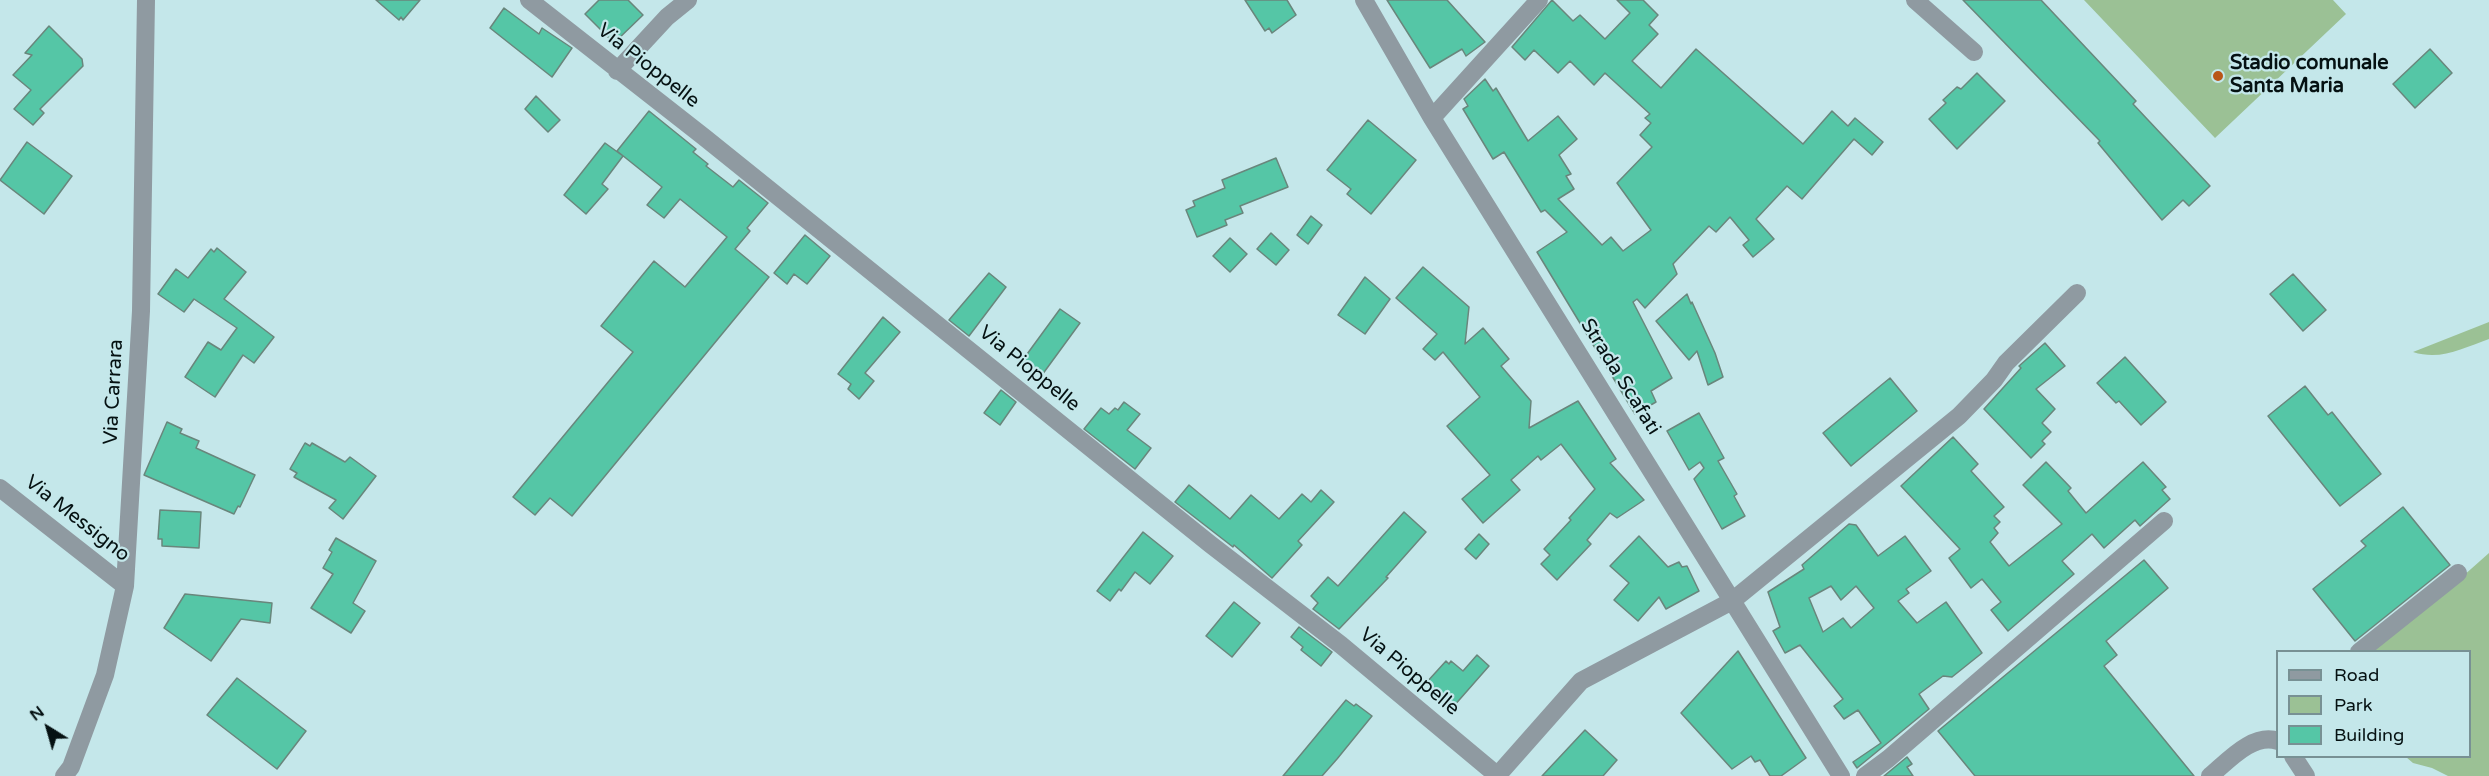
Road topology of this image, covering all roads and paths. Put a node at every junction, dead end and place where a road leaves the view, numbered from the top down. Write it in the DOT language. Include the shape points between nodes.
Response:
graph roads {
  1 [pos="146,0"];
  2 [pos="529,0"];
  3 [pos="688,0"];
  4 [pos="1364,0"];
  5 [pos="1539,0"];
  6 [pos="1915,0"];
  7 [pos="1974,52"];
  8 [pos="617,71"];
  9 [pos="1432,118"];
  10 [pos="2077,293"];
  11 [pos="0,488"];
  12 [pos="2164,521"];
  13 [pos="2458,573"];
  14 [pos="126,586"];
  15 [pos="1732,601"];
  16 [pos="2359,650"];
  17 [pos="2276,737"];
  18 [pos="2294,758"];
  19 [pos="71,773"];
  20 [pos="1498,776"];
  21 [pos="1841,776"];
  22 [pos="1865,776"];
  23 [pos="2210,776"];
  24 [pos="2306,776"];
  1 -- 14 [label="street, Via Carrara" via="141,311"];
  2 -- 8 [label="street, Via Pioppelle"];
  3 -- 8 [label="street"];
  4 -- 9 [label="street, Strada Scafati"];
  5 -- 9 [label="street"];
  6 -- 7 [label="street"];
  8 -- 20 [label="street, Via Pioppelle" via="1341,645"];
  9 -- 15 [label="street, Strada Scafati"];
  10 -- 15 [label="street" via="1959,416"];
  11 -- 14 [label="street, Via Messigno"];
  12 -- 22 [label="street"];
  13 -- 16 [label="street"];
  14 -- 19 [label="street, Via Carrara" via="105,675"];
  15 -- 20 [label="street" via="1581,681"];
  15 -- 21 [label="street, Strada Scafati"];
  17 -- 23 [label="street" via="2255,742"];
  18 -- 24 [label="street"];
}
